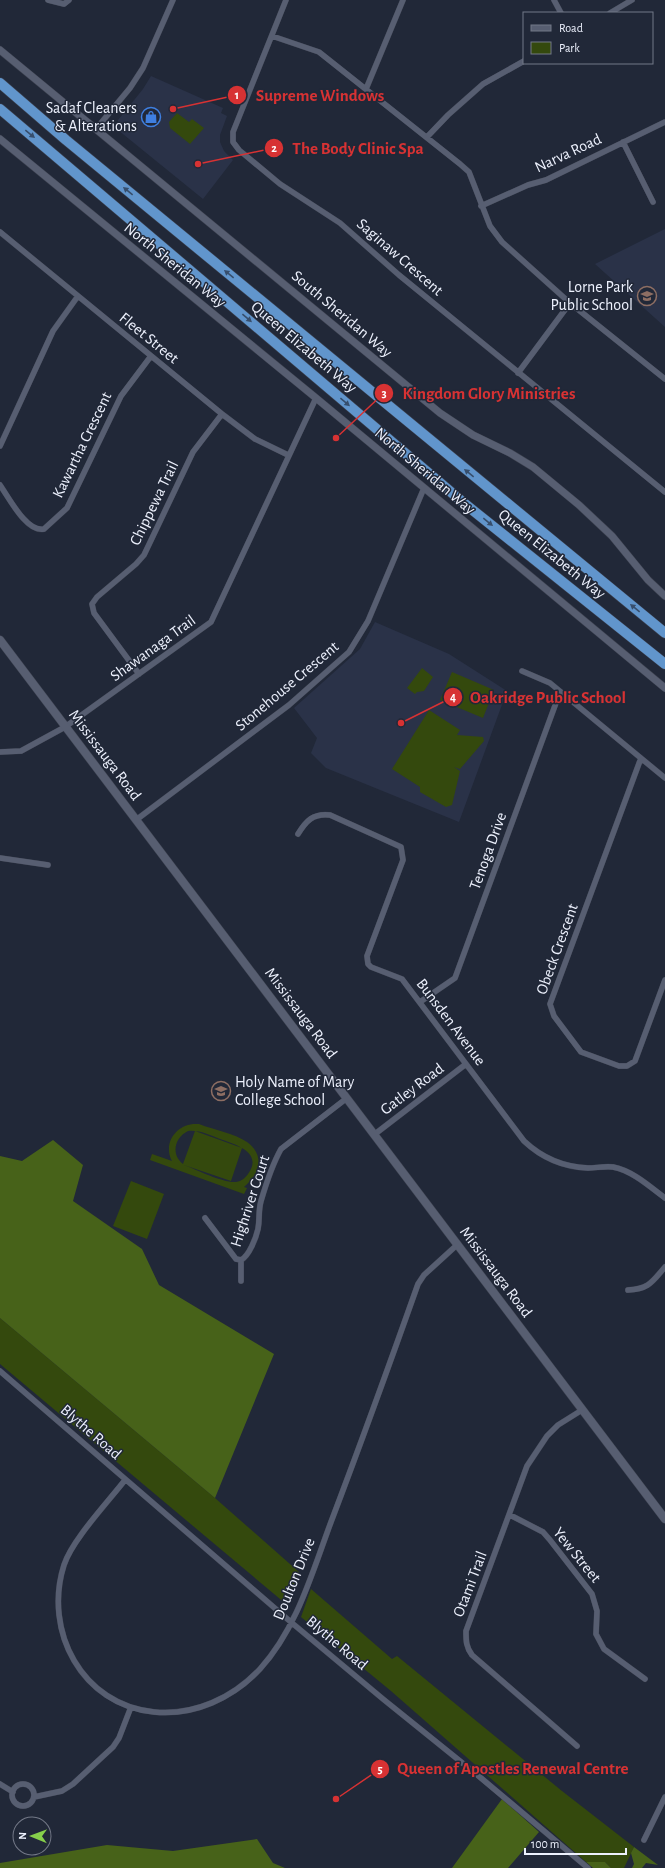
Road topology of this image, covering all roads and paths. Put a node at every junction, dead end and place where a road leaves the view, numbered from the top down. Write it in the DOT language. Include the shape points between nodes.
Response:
graph roads {
  1 [pos="48,0"];
  2 [pos="69,0"];
  3 [pos="173,0"];
  4 [pos="286,0"];
  5 [pos="403,0"];
  6 [pos="554,0"];
  7 [pos="632,0"];
  8 [pos="560,12"];
  9 [pos="612,12"];
  10 [pos="272,36"];
  11 [pos="0,50"];
  12 [pos="523,62"];
  13 [pos="0,83"];
  14 [pos="366,89"];
  15 [pos="0,109"];
  16 [pos="665,122"];
  17 [pos="96,129"];
  18 [pos="427,137"];
  19 [pos="0,139"];
  20 [pos="623,142"];
  21 [pos="653,202"];
  22 [pos="481,206"];
  23 [pos="0,232"];
  24 [pos="78,296"];
  25 [pos="570,303"];
  26 [pos="151,356"];
  27 [pos="518,373"];
  28 [pos="665,379"];
  29 [pos="316,398"];
  30 [pos="222,414"];
  31 [pos="0,446"];
  32 [pos="288,455"];
  33 [pos="0,486"];
  34 [pos="424,488"];
  35 [pos="665,492"];
  36 [pos="665,596"];
  37 [pos="665,633"];
  38 [pos="0,640"];
  39 [pos="665,664"];
  40 [pos="522,671"];
  41 [pos="139,674"];
  42 [pos="665,688"];
  43 [pos="560,692"];
  44 [pos="65,727"];
  45 [pos="0,752"];
  46 [pos="641,758"];
  47 [pos="665,778"];
  48 [pos="136,820"];
  49 [pos="298,834"];
  50 [pos="0,858"];
  51 [pos="48,864"];
  52 [pos="665,980"];
  53 [pos="420,1002"];
  54 [pos="466,1064"];
  55 [pos="347,1098"];
  56 [pos="374,1134"];
  57 [pos="665,1198"];
  58 [pos="206,1218"];
  59 [pos="458,1244"];
  60 [pos="240,1260"];
  61 [pos="665,1268"];
  62 [pos="241,1281"];
  63 [pos="628,1290"];
  64 [pos="0,1371"];
  65 [pos="582,1410"];
  66 [pos="125,1480"];
  67 [pos="510,1515"];
  68 [pos="665,1519"];
  69 [pos="292,1623"];
  70 [pos="645,1679"];
  71 [pos="130,1707"];
  72 [pos="577,1746"];
  73 [pos="0,1784"];
  74 [pos="13,1792"];
  75 [pos="34,1797"];
  76 [pos="665,1797"];
  77 [pos="644,1840"];
  78 [pos="588,1868"];
  1 -- 2 [label="street" via="64,4"];
  3 -- 17 [label="street" via="143,68"];
  4 -- 10 [label="street, Saginaw Crescent"];
  5 -- 14 [label="street"];
  6 -- 8 [label="street"];
  7 -- 9 [label="street"];
  10 -- 14 [label="street" via="319,52"];
  10 -- 27 [label="street, Saginaw Crescent" via="233,132 233,142 280,184 340,223"];
  11 -- 17 [label="street, South Sheridan Way"];
  12 -- 18 [label="street" via="483,84"];
  37 -- 13 [label="highway, Queen Elizabeth Way, one-way"];
  14 -- 18 [label="street"];
  15 -- 39 [label="highway, Queen Elizabeth Way, one-way" via="464,504"];
  16 -- 20 [label="street, Narva Road"];
  17 -- 36 [label="street, South Sheridan Way" via="440,413 473,435 533,467 612,536"];
  18 -- 22 [label="street" via="469,172"];
  19 -- 29 [label="street, North Sheridan Way"];
  20 -- 21 [label="street"];
  20 -- 22 [label="street, Narva Road" via="546,180 528,185"];
  22 -- 25 [label="street" via="490,226 502,242"];
  23 -- 24 [label="street, Fleet Street"];
  24 -- 26 [label="street, Fleet Street"];
  24 -- 31 [label="street" via="53,331"];
  25 -- 27 [label="street"];
  25 -- 28 [label="street"];
  26 -- 30 [label="street, Fleet Street"];
  26 -- 33 [label="street, Kawartha Crescent" via="121,396 67,508 44,529 28,524"];
  27 -- 35 [label="street, Saginaw Crescent"];
  29 -- 32 [label="street, Shawanaga Trail"];
  29 -- 34 [label="street, North Sheridan Way"];
  30 -- 32 [label="street, Fleet Street" via="255,439"];
  30 -- 41 [label="street, Chippewa Trail" via="193,452 144,556 92,604 94,613"];
  32 -- 41 [label="street, Shawanaga Trail" via="212,622"];
  34 -- 42 [label="street, North Sheridan Way"];
  34 -- 48 [label="street, Stonehouse Crescent" via="368,621 349,652 289,705"];
  38 -- 44 [label="main road, Mississauga Road"];
  40 -- 43 [label="street" via="550,683"];
  41 -- 44 [label="street, Shawanaga Trail"];
  43 -- 46 [label="street"];
  43 -- 53 [label="street, Tenoga Drive" via="455,978"];
  44 -- 45 [label="street, Shawanaga Trail" via="21,751"];
  44 -- 48 [label="main road, Mississauga Road"];
  46 -- 47 [label="street"];
  46 -- 52 [label="street, Obeck Crescent" via="550,1004 554,1016 581,1052 619,1066 627,1066 635,1061"];
  48 -- 55 [label="main road, Mississauga Road"];
  49 -- 53 [label="street, Bunsden Avenue" via="308,818 322,814 330,815 401,847 403,860 367,956 371,967 402,979"];
  50 -- 51 [label="street"];
  53 -- 54 [label="street, Bunsden Avenue"];
  54 -- 56 [label="street, Gatley Road"];
  54 -- 57 [label="street, Bunsden Avenue" via="524,1141 536,1153 569,1166 614,1168 640,1178"];
  55 -- 56 [label="main road, Mississauga Road"];
  55 -- 60 [label="street, Highriver Court" via="281,1149 275,1159 261,1201 257,1215 258,1228 246,1257"];
  56 -- 59 [label="main road, Mississauga Road"];
  58 -- 60 [label="street, Highriver Court" via="231,1254"];
  59 -- 65 [label="main road, Mississauga Road"];
  59 -- 69 [label="street, Doulton Drive" via="424,1274 418,1284"];
  60 -- 62 [label="street"];
  61 -- 63 [label="street" via="642,1289"];
  64 -- 66 [label="street, Blythe Road"];
  65 -- 67 [label="street, Otami Trail" via="558,1425 536,1451 527,1466"];
  65 -- 68 [label="main road, Mississauga Road"];
  66 -- 69 [label="street, Blythe Road"];
  66 -- 71 [label="street, Doulton Drive" via="71,1550 64,1564 59,1582 58,1621 72,1659 86,1678 97,1689"];
  67 -- 70 [label="street, Yew Street" via="543,1532 550,1540 592,1594 597,1611 596,1634 604,1649"];
  67 -- 72 [label="street, Otami Trail" via="466,1631 467,1648"];
  69 -- 71 [label="street, Doulton Drive" via="273,1652 251,1678 228,1695 210,1704 170,1713"];
  69 -- 78 [label="street, Blythe Road"];
  71 -- 75 [label="street" via="119,1738 113,1747 62,1791"];
  73 -- 74 [label="street"];
  74 -- 75 [label="street" via="19,1785 25,1784 33,1790"];
  74 -- 75 [label="street" via="14,1800 22,1806 31,1803"];
  76 -- 77 [label="street"];
}
